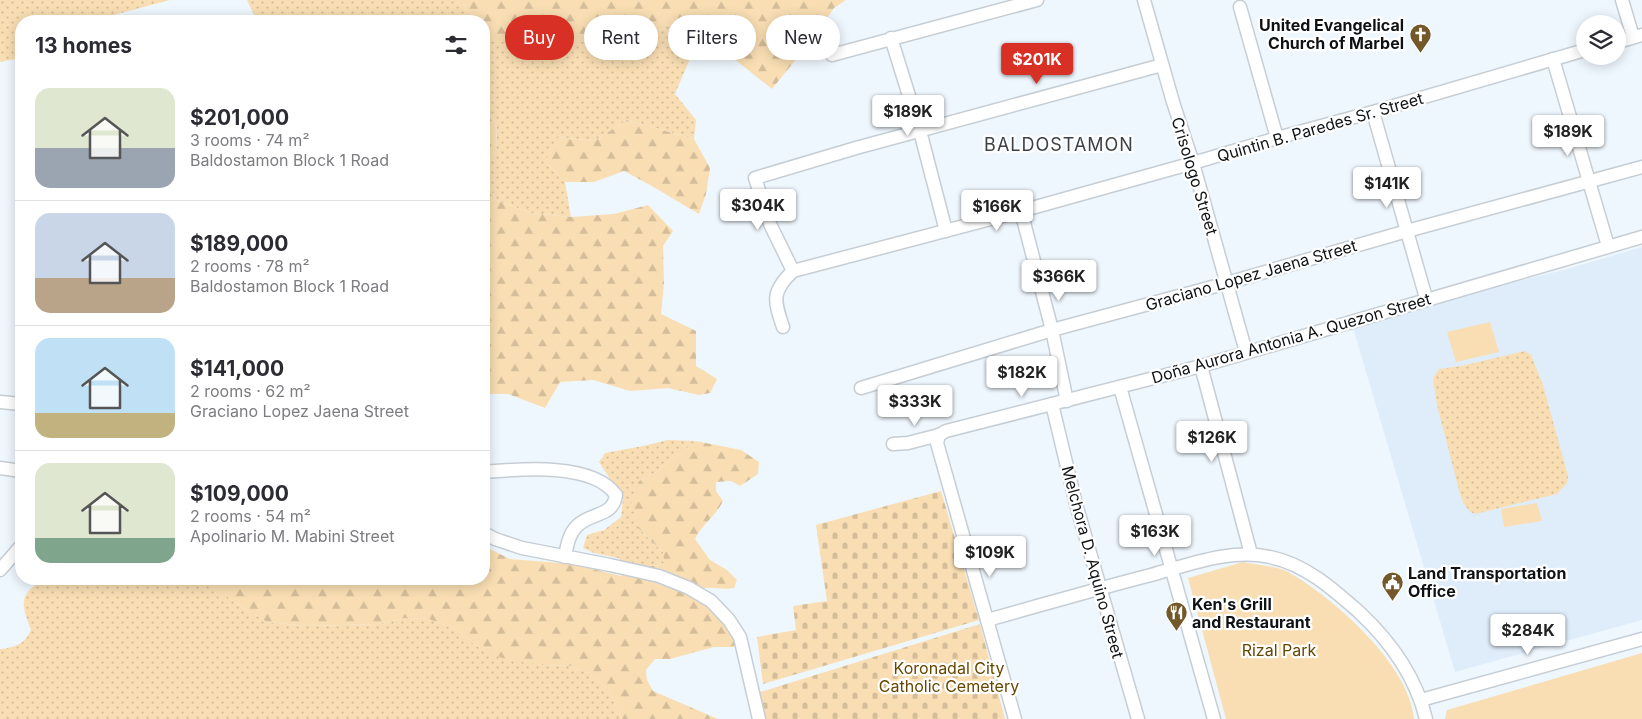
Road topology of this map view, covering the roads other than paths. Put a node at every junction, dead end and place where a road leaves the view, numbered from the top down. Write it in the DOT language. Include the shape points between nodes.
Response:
graph roads {
  1 [pos="1037,0"];
  2 [pos="1144,0"];
  3 [pos="1622,0"];
  4 [pos="1240,6"];
  5 [pos="1638,36"];
  6 [pos="891,38"];
  7 [pos="1626,40"];
  8 [pos="840,53"];
  9 [pos="1576,53"];
  10 [pos="1553,59"];
  11 [pos="1162,65"];
  12 [pos="1373,112"];
  13 [pos="920,131"];
  14 [pos="1277,138"];
  15 [pos="1193,163"];
  16 [pos="1642,167"];
  17 [pos="1588,180"];
  18 [pos="1021,211"];
  19 [pos="946,231"];
  20 [pos="1407,231"];
  21 [pos="1642,236"];
  22 [pos="1608,246"];
  23 [pos="793,271"];
  24 [pos="1227,283"];
  25 [pos="1426,298"];
  26 [pos="782,327"];
  27 [pos="1052,330"];
  28 [pos="1246,352"];
  29 [pos="1201,366"];
  30 [pos="1120,387"];
  31 [pos="860,388"];
  32 [pos="1067,401"];
  33 [pos="0,402"];
  34 [pos="15,403"];
  35 [pos="1052,404"];
  36 [pos="939,435"];
  37 [pos="893,444"];
  38 [pos="0,468"];
  39 [pos="15,470"];
  40 [pos="490,472"];
  41 [pos="490,536"];
  42 [pos="15,553"];
  43 [pos="1251,554"];
  44 [pos="565,557"];
  45 [pos="1173,569"];
  46 [pos="0,570"];
  47 [pos="1099,588"];
  48 [pos="987,620"];
  49 [pos="1642,639"];
  50 [pos="1421,700"];
  51 [pos="759,719"];
  52 [pos="1015,719"];
  53 [pos="1138,719"];
  54 [pos="1214,719"];
  55 [pos="1426,719"];
  1 -- 6 [label="street"];
  2 -- 11 [label="street, Crisologo Street"];
  3 -- 5 [label="street"];
  4 -- 14 [label="street"];
  5 -- 7 [label="street"];
  6 -- 8 [label="street"];
  6 -- 13 [label="street"];
  9 -- 10 [label="street, Quintin B. Paredes Sr. Street"];
  10 -- 12 [label="street, Quintin B. Paredes Sr. Street"];
  10 -- 17 [label="street"];
  11 -- 13 [label="street"];
  11 -- 15 [label="street, Crisologo Street"];
  12 -- 14 [label="street, Quintin B. Paredes Sr. Street"];
  12 -- 20 [label="street"];
  13 -- 19 [label="street"];
  13 -- 23 [label="street" via="755,178 770,224"];
  14 -- 15 [label="street, Quintin B. Paredes Sr. Street"];
  15 -- 18 [label="street, Quintin B. Paredes Sr. Street"];
  15 -- 24 [label="street, Crisologo Street"];
  16 -- 17 [label="street, Graciano Lopez Jaena Street"];
  17 -- 20 [label="street, Graciano Lopez Jaena Street"];
  17 -- 22 [label="street"];
  18 -- 19 [label="street, Quintin B. Paredes Sr. Street"];
  18 -- 27 [label="street"];
  19 -- 23 [label="street, Quintin B. Paredes Sr. Street"];
  20 -- 24 [label="street, Graciano Lopez Jaena Street"];
  20 -- 25 [label="street"];
  21 -- 22 [label="street, Doña Aurora Antonia A. Quezon Street"];
  22 -- 25 [label="street, Doña Aurora Antonia A. Quezon Street"];
  23 -- 26 [label="street" via="783,280 775,296"];
  24 -- 27 [label="street, Graciano Lopez Jaena Street"];
  24 -- 28 [label="street, Crisologo Street"];
  25 -- 28 [label="street, Doña Aurora Antonia A. Quezon Street"];
  27 -- 31 [label="street, Graciano Lopez Jaena Street"];
  27 -- 32 [label="street"];
  28 -- 29 [label="street, Doña Aurora Antonia A. Quezon Street"];
  29 -- 30 [label="street, Doña Aurora Antonia A. Quezon Street"];
  29 -- 43 [label="street"];
  30 -- 32 [label="street, Doña Aurora Antonia A. Quezon Street"];
  30 -- 45 [label="street"];
  32 -- 35 [label="street, Doña Aurora Antonia A. Quezon Street"];
  33 -- 34 [label="street"];
  35 -- 36 [label="street, Doña Aurora Antonia A. Quezon Street"];
  35 -- 47 [label="street, Melchora D. Aquino Street"];
  36 -- 37 [label="street, Doña Aurora Antonia A. Quezon Street"];
  36 -- 48 [label="street" via="937,443"];
  38 -- 39 [label="street"];
  40 -- 44 [label="street" via="576,472 611,487 616,495 615,502 608,510 579,524 567,542"];
  41 -- 44 [label="street" via="522,548"];
  42 -- 46 [label="street"];
  43 -- 45 [label="street"];
  43 -- 50 [label="street" via="1291,564 1335,591 1370,622 1394,650"];
  44 -- 51 [label="street" via="659,576 711,601 740,636"];
  45 -- 47 [label="street"];
  45 -- 54 [label="street"];
  47 -- 48 [label="street"];
  47 -- 53 [label="street, Melchora D. Aquino Street"];
  48 -- 52 [label="street"];
  49 -- 50 [label="street"];
  50 -- 55 [label="street"];
}
